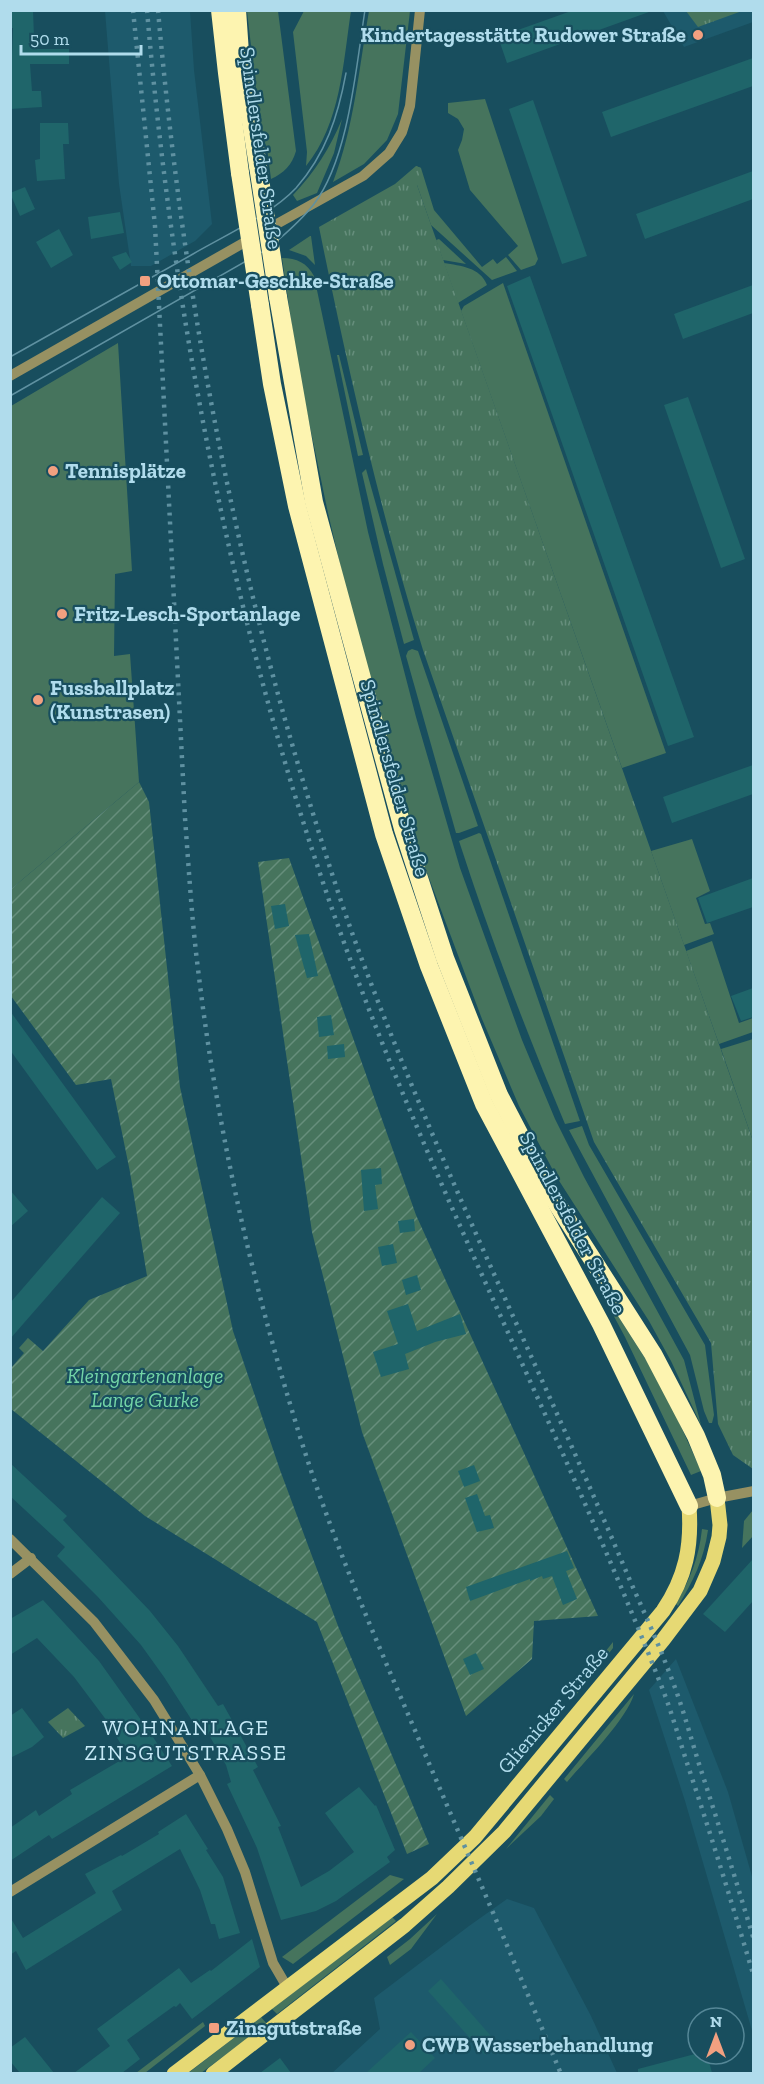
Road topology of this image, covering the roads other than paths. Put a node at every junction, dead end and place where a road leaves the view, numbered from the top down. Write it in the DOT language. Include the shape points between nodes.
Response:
graph roads {
  1 [pos="220,10"];
  2 [pos="237,10"];
  3 [pos="420,10"];
  4 [pos="249,170"];
  5 [pos="10,376"];
  6 [pos="753,1491"];
  7 [pos="717,1498"];
  8 [pos="689,1506"];
  9 [pos="10,1539"];
  10 [pos="31,1558"];
  11 [pos="10,1574"];
  12 [pos="200,1775"];
  13 [pos="10,1892"];
  14 [pos="287,1987"];
  15 [pos="174,2073"];
  16 [pos="213,2073"];
  1 -- 4 [label="highway, Spindlersfelder Straße" via="226,73"];
  2 -- 4 [label="highway, Spindlersfelder Straße"];
  3 -- 5 [label="street" via="410,106 402,132 389,153 363,176"];
  4 -- 7 [label="highway, Spindlersfelder Straße, bridge" via="278,297 314,502 403,829 445,958 499,1095 550,1193 653,1354 696,1436"];
  4 -- 8 [label="highway, Spindlersfelder Straße, bridge" via="260,305 272,384 297,506 384,834 429,966 484,1104 601,1324"];
  6 -- 7 [label="street"];
  7 -- 8 [label="street"];
  7 -- 16 [label="main road, Glienicker Straße" via="719,1537 700,1592 504,1832 405,1925"];
  8 -- 14 [label="main road, Glienicker Straße" via="690,1544 671,1599 475,1837 432,1878"];
  9 -- 10 [label="street"];
  10 -- 11 [label="street"];
  10 -- 12 [label="street" via="135,1672"];
  12 -- 13 [label="street"];
  12 -- 14 [label="street" via="245,1872 273,1963"];
  14 -- 15 [label="main road, Glienicker Straße"];
}
